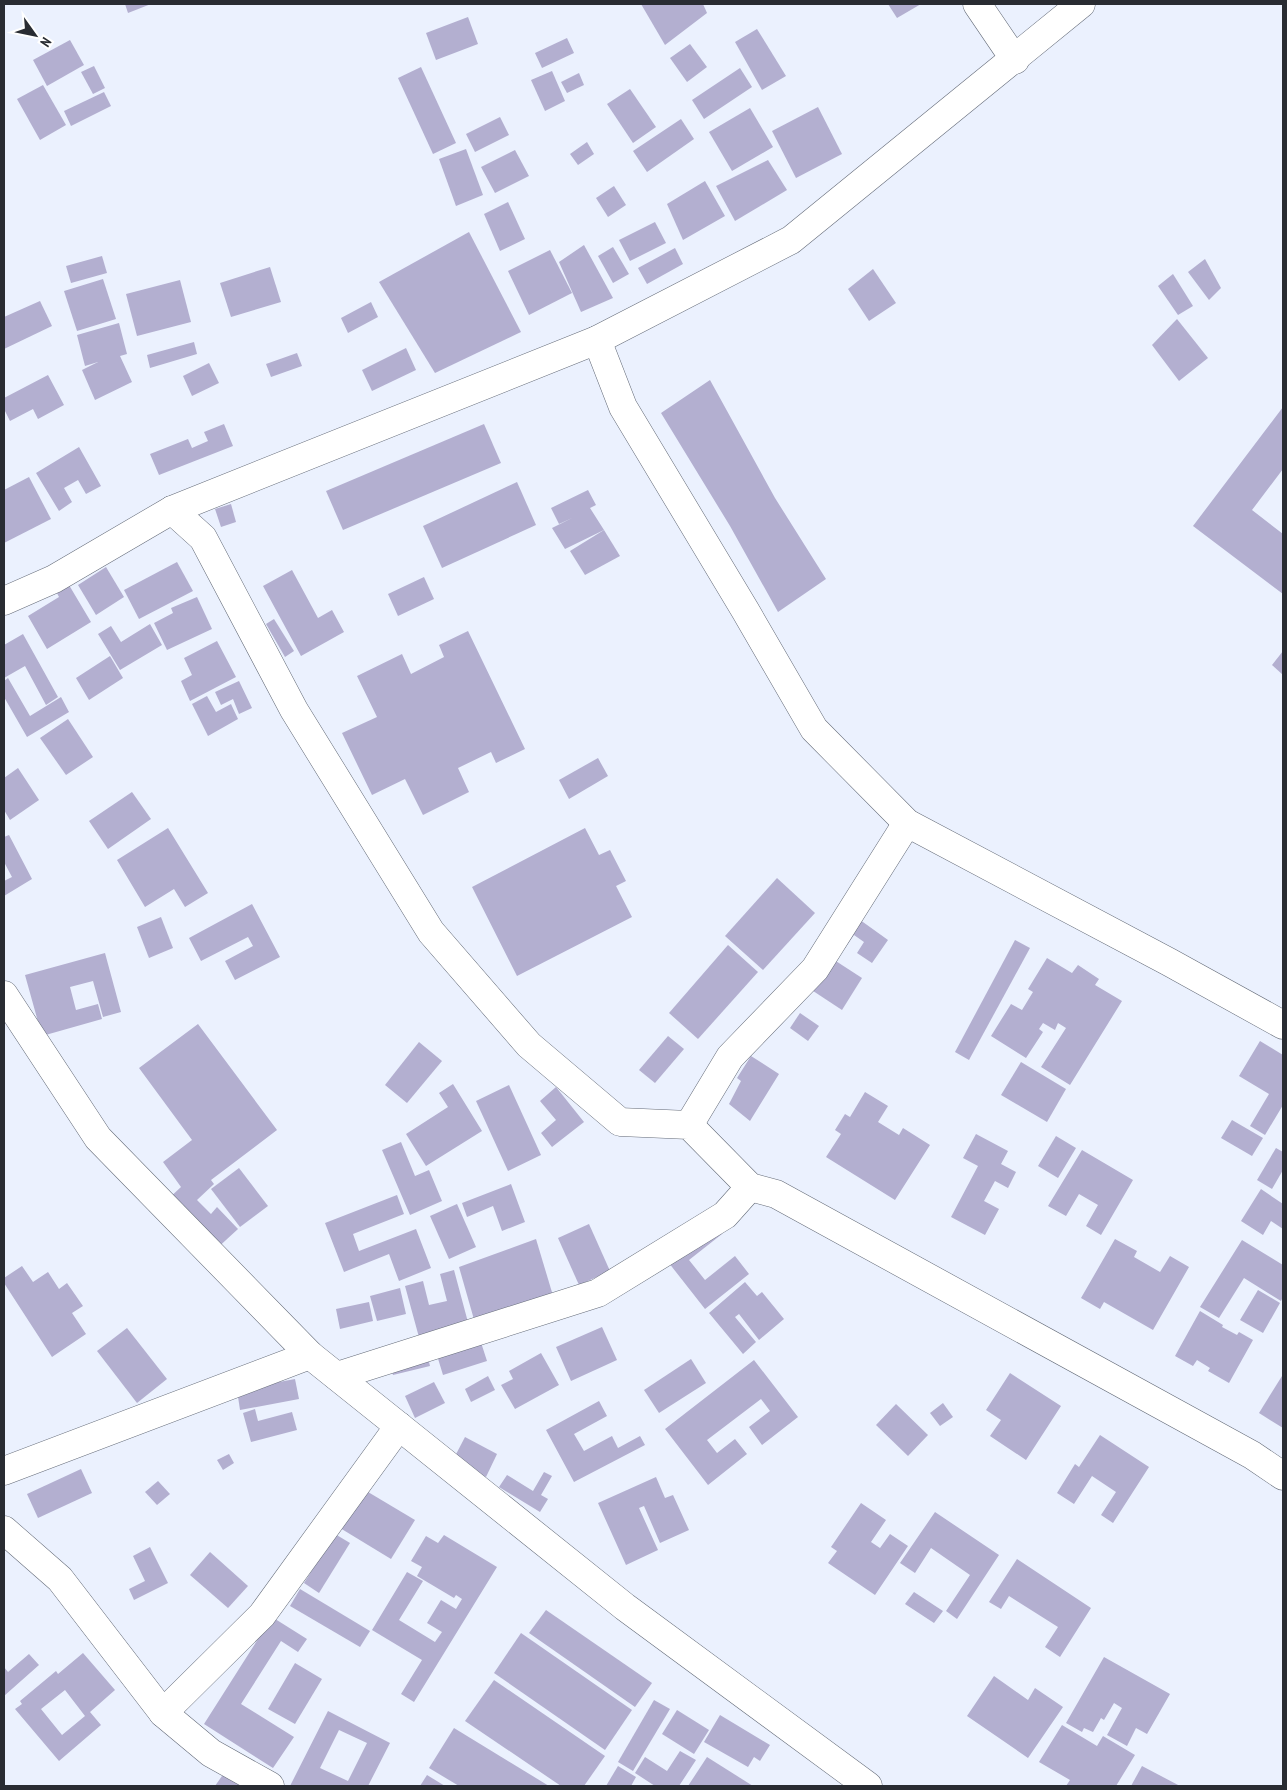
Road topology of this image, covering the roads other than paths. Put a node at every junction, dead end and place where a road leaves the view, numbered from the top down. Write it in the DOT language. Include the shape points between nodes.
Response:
graph roads {
  1 [pos="977,4"];
  2 [pos="1081,4"];
  3 [pos="1015,60"];
  4 [pos="597,340"];
  5 [pos="172,510"];
  6 [pos="4,601"];
  7 [pos="907,823"];
  8 [pos="4,995"];
  9 [pos="1283,1025"];
  10 [pos="689,1125"];
  11 [pos="750,1187"];
  12 [pos="310,1355"];
  13 [pos="337,1376"];
  14 [pos="399,1426"];
  15 [pos="4,1472"];
  16 [pos="1283,1476"];
  17 [pos="4,1530"];
  18 [pos="163,1713"];
  19 [pos="270,1786"];
  20 [pos="868,1786"];
  1 -- 3 [label="street"];
  2 -- 3 [label="street"];
  3 -- 4 [label="street" via="791,240"];
  4 -- 5 [label="street"];
  4 -- 7 [label="street" via="623,407 814,729"];
  5 -- 6 [label="street" via="54,579"];
  5 -- 10 [label="street" via="203,538 294,710 431,932 529,1045 620,1122"];
  7 -- 9 [label="street"];
  7 -- 10 [label="street" via="815,969 730,1057"];
  8 -- 12 [label="street" via="98,1138"];
  10 -- 11 [label="street"];
  11 -- 13 [label="street" via="725,1215 598,1293"];
  11 -- 16 [label="street" via="776,1194 1252,1455"];
  12 -- 13 [label="street"];
  12 -- 15 [label="street"];
  13 -- 14 [label="street"];
  14 -- 18 [label="street" via="262,1615"];
  14 -- 20 [label="street" via="625,1606"];
  17 -- 18 [label="street" via="60,1579"];
  18 -- 19 [label="street" via="210,1753"];
}
